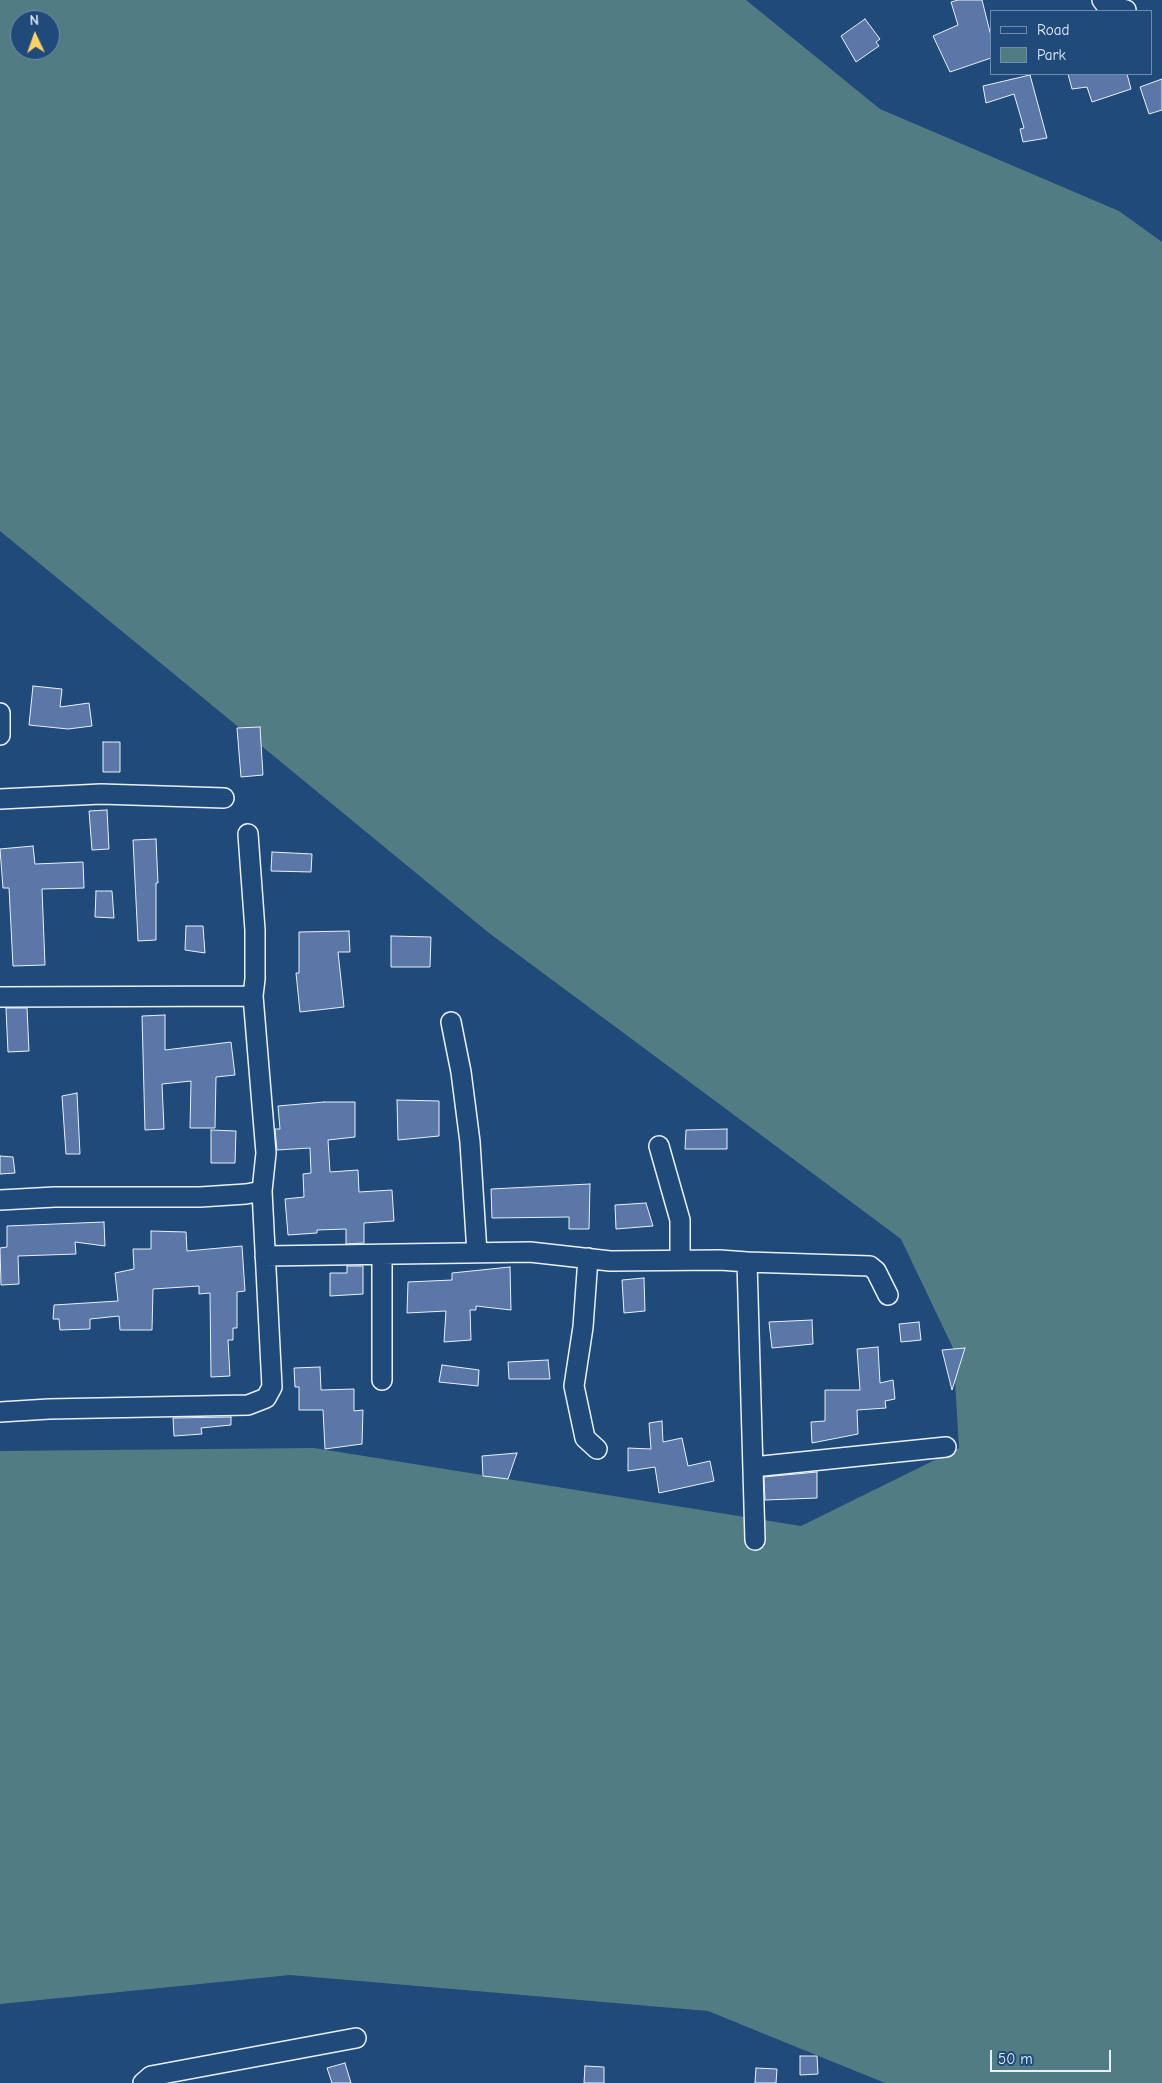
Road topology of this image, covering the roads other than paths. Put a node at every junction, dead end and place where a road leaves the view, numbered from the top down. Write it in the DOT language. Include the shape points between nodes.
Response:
graph roads {
  1 [pos="1102,0"];
  2 [pos="1126,10"];
  3 [pos="0,713"];
  4 [pos="0,735"];
  5 [pos="224,798"];
  6 [pos="0,799"];
  7 [pos="248,834"];
  8 [pos="253,996"];
  9 [pos="0,997"];
  10 [pos="451,1022"];
  11 [pos="658,1146"];
  12 [pos="262,1191"];
  13 [pos="0,1200"];
  14 [pos="477,1253"];
  15 [pos="382,1255"];
  16 [pos="265,1256"];
  17 [pos="588,1258"];
  18 [pos="680,1260"];
  19 [pos="747,1262"];
  20 [pos="888,1295"];
  21 [pos="382,1380"];
  22 [pos="0,1412"];
  23 [pos="946,1447"];
  24 [pos="597,1449"];
  25 [pos="753,1467"];
  26 [pos="755,1540"];
  27 [pos="356,2038"];
  28 [pos="143,2083"];
  1 -- 2 [label="street" via="1106,5"];
  3 -- 4 [label="street"];
  5 -- 6 [label="street" via="101,794"];
  7 -- 8 [label="street" via="255,940"];
  8 -- 9 [label="street"];
  8 -- 12 [label="street" via="266,1153"];
  10 -- 14 [label="street" via="470,1142"];
  11 -- 18 [label="street" via="680,1220"];
  12 -- 13 [label="street" via="200,1197"];
  12 -- 16 [label="street"];
  14 -- 15 [label="street"];
  14 -- 17 [label="street" via="530,1252"];
  15 -- 16 [label="street"];
  15 -- 21 [label="street"];
  16 -- 22 [label="street" via="272,1387 266,1398 248,1404"];
  17 -- 18 [label="street" via="610,1261"];
  17 -- 24 [label="street" via="583,1327 574,1386 585,1438"];
  18 -- 19 [label="street"];
  19 -- 20 [label="street" via="870,1266"];
  19 -- 25 [label="street"];
  23 -- 25 [label="street"];
  25 -- 26 [label="street"];
  27 -- 28 [label="street" via="151,2076"];
}
